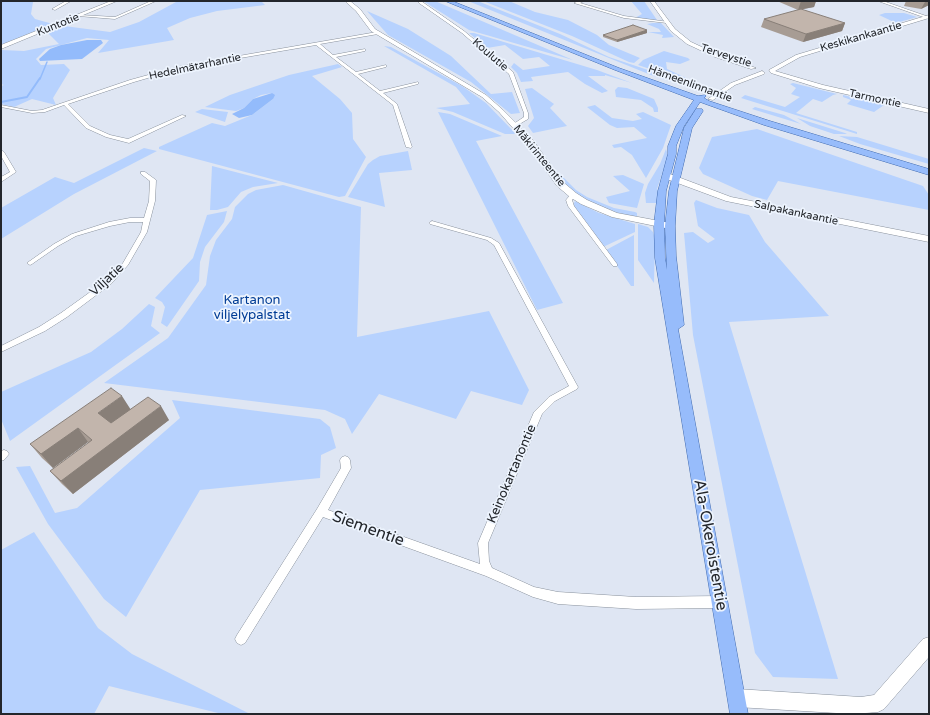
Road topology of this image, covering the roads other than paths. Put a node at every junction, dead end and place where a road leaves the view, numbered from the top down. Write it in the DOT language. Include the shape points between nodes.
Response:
graph roads {
  1 [pos="69,1"];
  2 [pos="115,1"];
  3 [pos="154,1"];
  4 [pos="347,1"];
  5 [pos="448,1"];
  6 [pos="459,1"];
  7 [pos="582,1"];
  8 [pos="652,1"];
  9 [pos="880,1"];
  10 [pos="420,2"];
  11 [pos="54,9"];
  12 [pos="80,16"];
  13 [pos="928,17"];
  14 [pos="667,22"];
  15 [pos="377,33"];
  16 [pos="317,44"];
  17 [pos="695,46"];
  18 [pos="1,47"];
  19 [pos="364,50"];
  20 [pos="333,56"];
  21 [pos="794,58"];
  22 [pos="385,66"];
  23 [pos="766,66"];
  24 [pos="755,68"];
  25 [pos="772,71"];
  26 [pos="355,73"];
  27 [pos="764,74"];
  28 [pos="742,76"];
  29 [pos="416,83"];
  30 [pos="821,87"];
  31 [pos="380,92"];
  32 [pos="706,96"];
  33 [pos="66,105"];
  34 [pos="1,106"];
  35 [pos="929,111"];
  36 [pos="184,116"];
  37 [pos="514,125"];
  38 [pos="410,146"];
  39 [pos="1,152"];
  40 [pos="929,167"];
  41 [pos="929,172"];
  42 [pos="143,173"];
  43 [pos="667,176"];
  44 [pos="676,179"];
  45 [pos="1,180"];
  46 [pos="573,195"];
  47 [pos="147,220"];
  48 [pos="432,223"];
  49 [pos="664,225"];
  50 [pos="929,239"];
  51 [pos="30,263"];
  52 [pos="615,265"];
  53 [pos="1,348"];
  54 [pos="345,460"];
  55 [pos="321,512"];
  56 [pos="488,572"];
  57 [pos="720,602"];
  58 [pos="241,639"];
  59 [pos="929,645"];
  60 [pos="738,706"];
  1 -- 11 [label="street"];
  2 -- 12 [label="street, Kuntotie"];
  3 -- 12 [label="street" via="115,18"];
  4 -- 15 [label="street, Mäkirinteentie"];
  5 -- 32 [label="main road, Hämeenlinnantie" via="617,69"];
  6 -- 32 [label="main road, Hämeenlinnantie" via="634,71"];
  7 -- 14 [label="street" via="576,3 624,17"];
  8 -- 14 [label="street, Terveystie"];
  9 -- 13 [label="street"];
  10 -- 37 [label="street, Koulutie" via="463,32 511,73 526,113 526,118"];
  12 -- 18 [label="street, Kuntotie"];
  13 -- 21 [label="street, Keskikankaantie"];
  14 -- 17 [label="street, Terveystie" via="680,37"];
  15 -- 16 [label="street, Hedelmätarhantie"];
  15 -- 37 [label="street, Mäkirinteentie" via="484,96"];
  16 -- 20 [label="street"];
  16 -- 33 [label="street, Hedelmätarhantie" via="182,67 132,81"];
  17 -- 24 [label="street, Terveystie"];
  17 -- 28 [label="street, Terveystie" via="712,56 741,66 744,72"];
  19 -- 20 [label="street"];
  20 -- 26 [label="street"];
  21 -- 23 [label="street, Keskikankaantie"];
  21 -- 25 [label="street, Keskikankaantie"];
  22 -- 26 [label="street"];
  24 -- 25 [label="street, Tarmontie"];
  24 -- 27 [label="street, Tarmontie"];
  24 -- 28 [label="street"];
  25 -- 27 [label="street, Keskikankaantie"];
  25 -- 30 [label="street, Tarmontie"];
  26 -- 31 [label="street"];
  27 -- 30 [label="street, Tarmontie"];
  27 -- 32 [label="street"];
  28 -- 32 [label="street"];
  29 -- 31 [label="street"];
  30 -- 35 [label="street, Tarmontie"];
  31 -- 38 [label="street" via="397,106"];
  32 -- 40 [label="main road, Hämeenlinnantie"];
  32 -- 41 [label="main road, Hämeenlinnantie" via="767,123"];
  32 -- 43 [label="main road, Ala-Okeroistentie" via="687,115 675,137"];
  32 -- 44 [label="main road, Ala-Okeroistentie" via="688,128"];
  33 -- 34 [label="street, Hedelmätarhantie" via="32,112"];
  33 -- 36 [label="street" via="87,126 129,141"];
  37 -- 46 [label="street, Mäkirinteentie" via="560,184"];
  39 -- 45 [label="street" via="13,172"];
  42 -- 47 [label="street, Viljatie" via="153,180 154,184"];
  43 -- 44 [label="street, Salpakankaantie"];
  43 -- 49 [label="main road, Ala-Okeroistentie" via="662,191"];
  44 -- 49 [label="main road, Ala-Okeroistentie"];
  44 -- 50 [label="street, Salpakankaantie" via="702,190 744,202"];
  46 -- 49 [label="street, Mäkirinteentie" via="614,215"];
  46 -- 52 [label="street" via="569,200 571,206"];
  47 -- 51 [label="street" via="109,224 74,235"];
  47 -- 53 [label="street, Viljatie" via="144,232 126,264 108,282 87,300 42,330"];
  48 -- 56 [label="street, Keinokartanontie" via="489,239 497,244 574,387 552,398 538,412 483,543 484,561"];
  49 -- 57 [label="main road, Ala-Okeroistentie" via="681,376"];
  54 -- 55 [label="street" via="346,468"];
  55 -- 56 [label="street, Siementie"];
  55 -- 58 [label="street, Siementie"];
  56 -- 57 [label="street" via="532,592 558,598 636,603"];
  57 -- 60 [label="main road, Ala-Okeroistentie"];
  59 -- 60 [label="street" via="878,703 861,706 798,701"];
}
